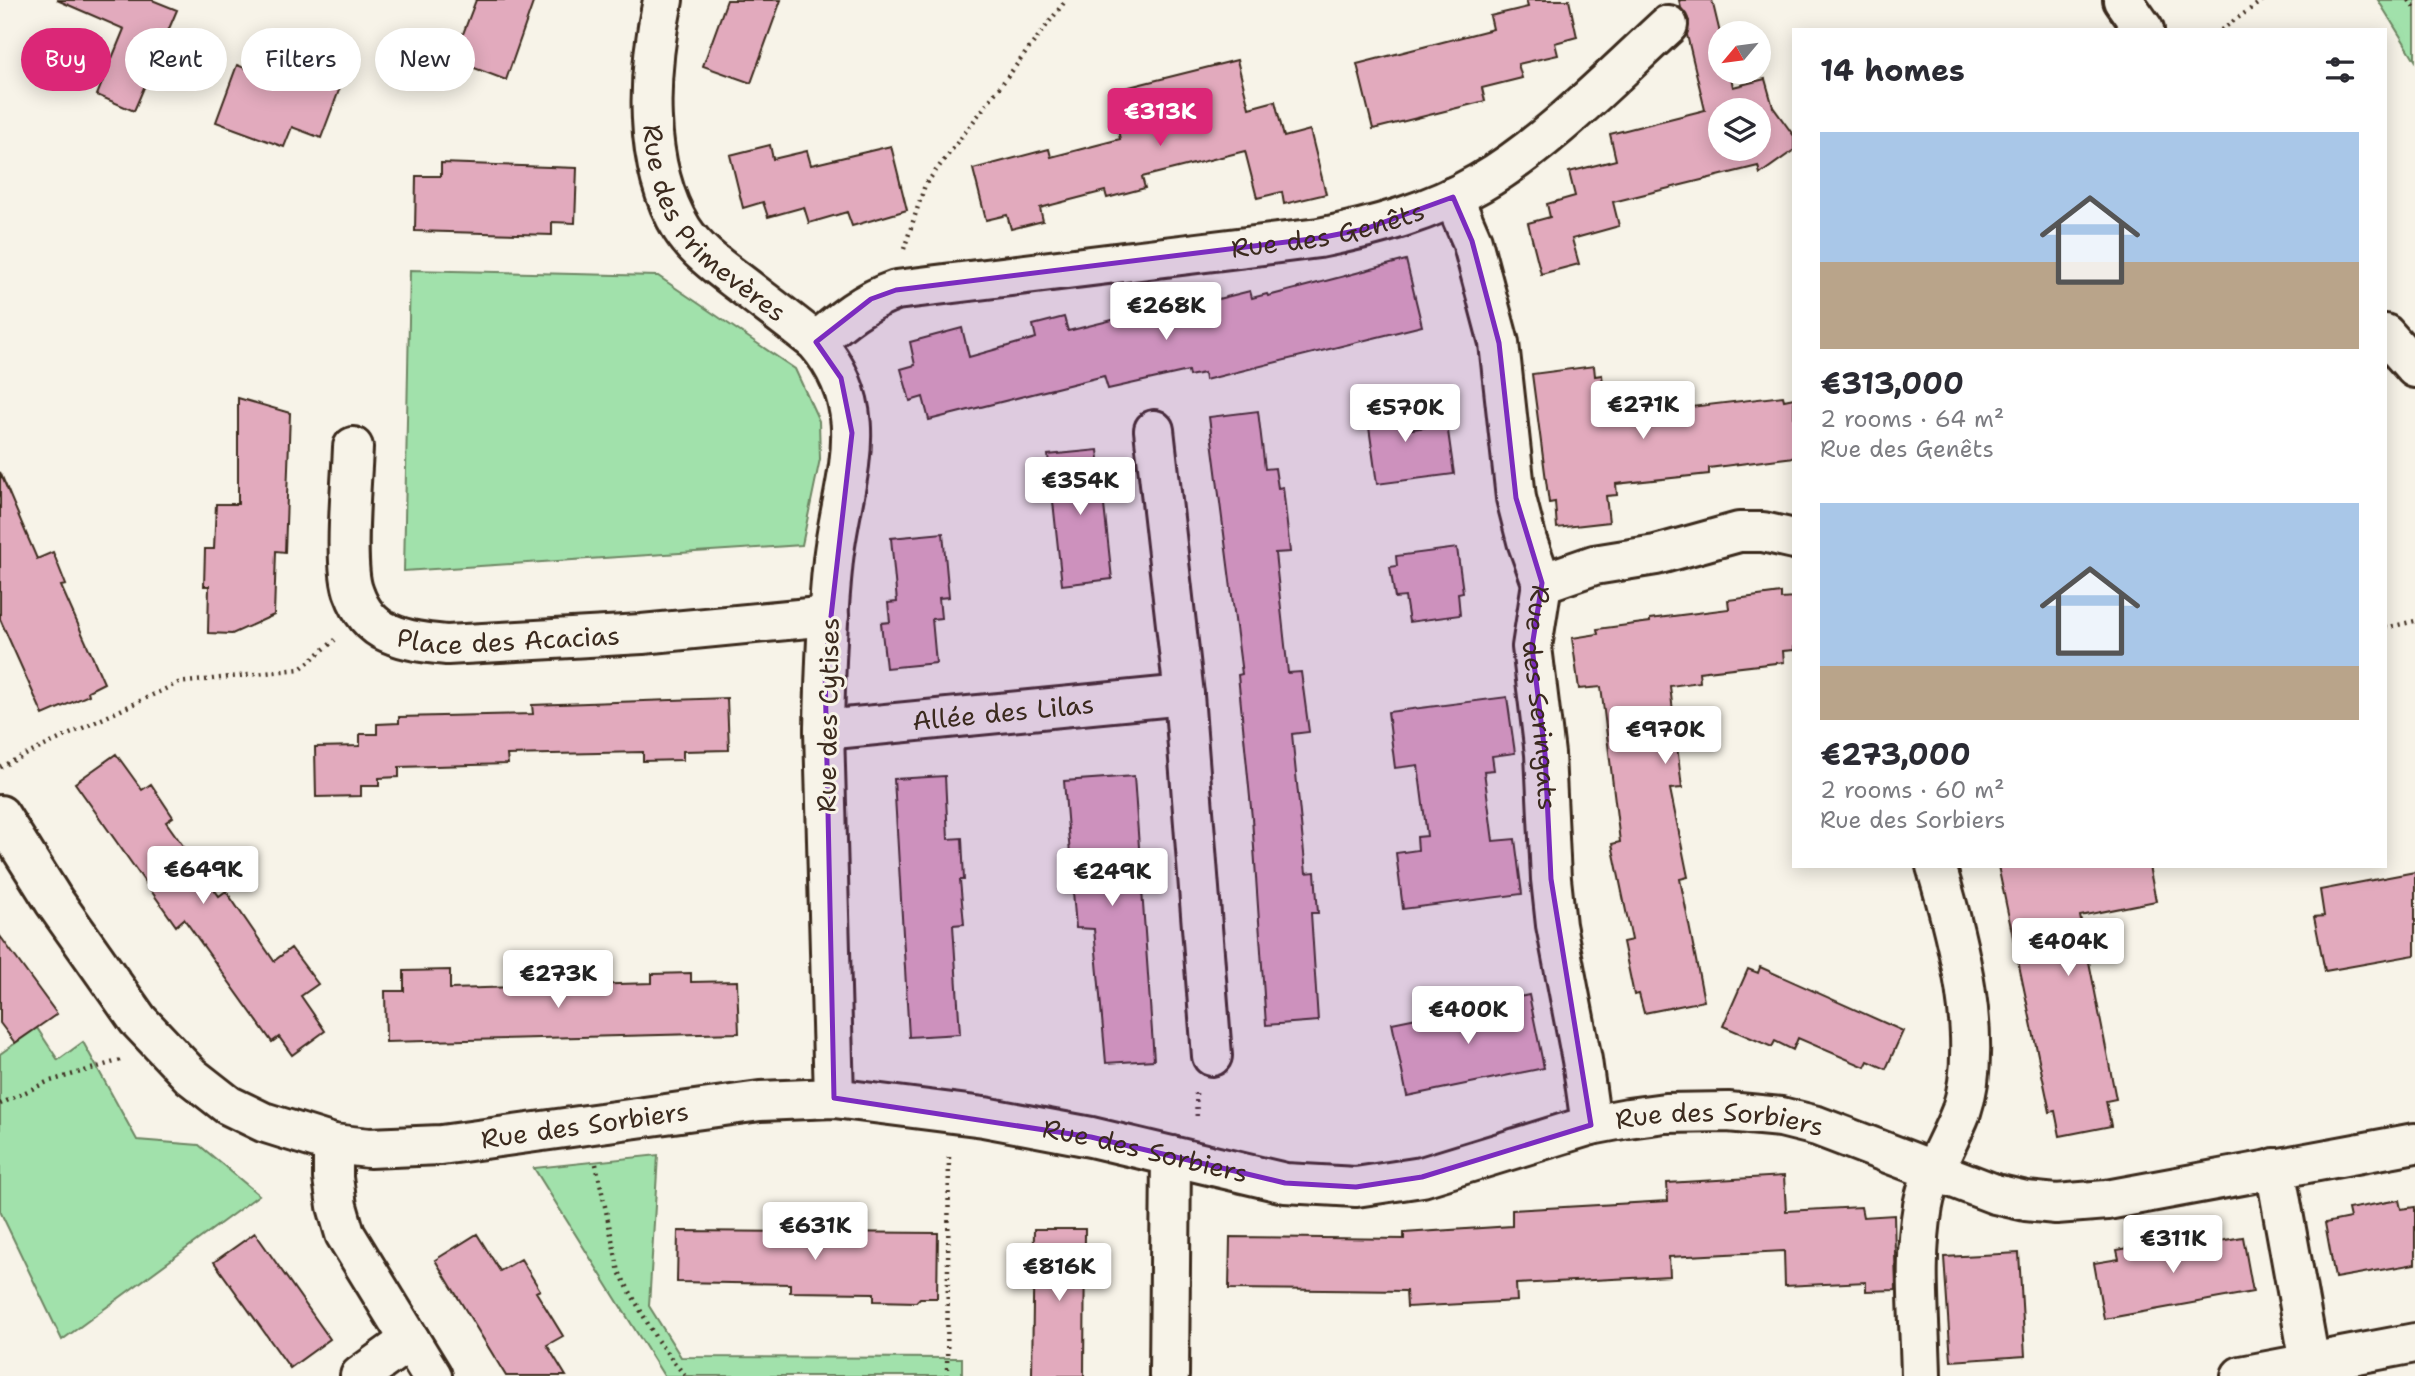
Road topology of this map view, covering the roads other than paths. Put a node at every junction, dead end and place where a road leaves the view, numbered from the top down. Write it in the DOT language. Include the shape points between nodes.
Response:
graph roads {
  1 [pos="663,0"];
  2 [pos="2123,0"];
  3 [pos="1668,25"];
  4 [pos="2143,28"];
  5 [pos="1453,197"];
  6 [pos="2387,336"];
  7 [pos="816,342"];
  8 [pos="2415,368"];
  9 [pos="1154,430"];
  10 [pos="353,447"];
  11 [pos="1792,539"];
  12 [pos="1542,583"];
  13 [pos="829,616"];
  14 [pos="1184,695"];
  15 [pos="824,730"];
  16 [pos="0,815"];
  17 [pos="1937,868"];
  18 [pos="1212,1056"];
  19 [pos="834,1098"];
  20 [pos="1591,1125"];
  21 [pos="2415,1143"];
  22 [pos="333,1144"];
  23 [pos="1171,1156"];
  24 [pos="2275,1168"];
  25 [pos="1934,1172"];
  26 [pos="410,1340"];
  27 [pos="2415,1343"];
  28 [pos="2309,1363"];
  29 [pos="360,1376"];
  30 [pos="432,1376"];
  31 [pos="1169,1376"];
  32 [pos="1921,1376"];
  33 [pos="2241,1376"];
  1 -- 7 [label="street, Rue des Primevères" via="652,68 652,119 668,200 683,230 712,261"];
  2 -- 4 [label="street"];
  3 -- 5 [label="street, Rue des Genêts" via="1539,141"];
  5 -- 7 [label="street, Rue des Genêts" via="1365,229 1319,238 895,290 871,299"];
  5 -- 12 [label="street, Rue des Seringats" via="1472,241 1499,343 1516,498"];
  6 -- 8 [label="street"];
  7 -- 13 [label="street, Rue des Cytises" via="841,378 852,433"];
  9 -- 14 [label="street"];
  10 -- 13 [label="street, Place des Acacias" via="349,564 353,591 365,616 387,633 447,645 642,634"];
  11 -- 12 [label="street" via="1739,533 1656,555 1594,565"];
  12 -- 20 [label="street, Rue des Seringats" via="1532,647 1541,705 1551,879"];
  13 -- 15 [label="street, Rue des Cytises"];
  14 -- 15 [label="street, Allée des Lilas"];
  14 -- 18 [label="street"];
  15 -- 19 [label="street, Rue des Cytises"];
  16 -- 22 [label="street, Rue des Sorbiers" via="69,922 162,1048 228,1105"];
  17 -- 25 [label="street" via="1961,967 1970,1078 1960,1114"];
  19 -- 22 [label="street, Rue des Sorbiers" via="760,1101 441,1145 369,1148"];
  19 -- 23 [label="street, Rue des Sorbiers" via="1091,1137"];
  20 -- 23 [label="street, Rue des Sorbiers" via="1422,1177 1356,1187 1285,1183"];
  20 -- 25 [label="street, Rue des Sorbiers" via="1665,1114 1728,1112 1781,1117 1817,1126"];
  21 -- 24 [label="street, Rue des Sorbiers"];
  22 -- 26 [label="street" via="333,1178 345,1234"];
  23 -- 31 [label="street"];
  24 -- 25 [label="street, Rue des Sorbiers" via="2107,1200 2056,1204 1995,1194"];
  24 -- 28 [label="street"];
  25 -- 32 [label="street" via="1918,1238"];
  26 -- 29 [label="street"];
  26 -- 30 [label="street"];
  27 -- 28 [label="street"];
  28 -- 33 [label="street"];
}
